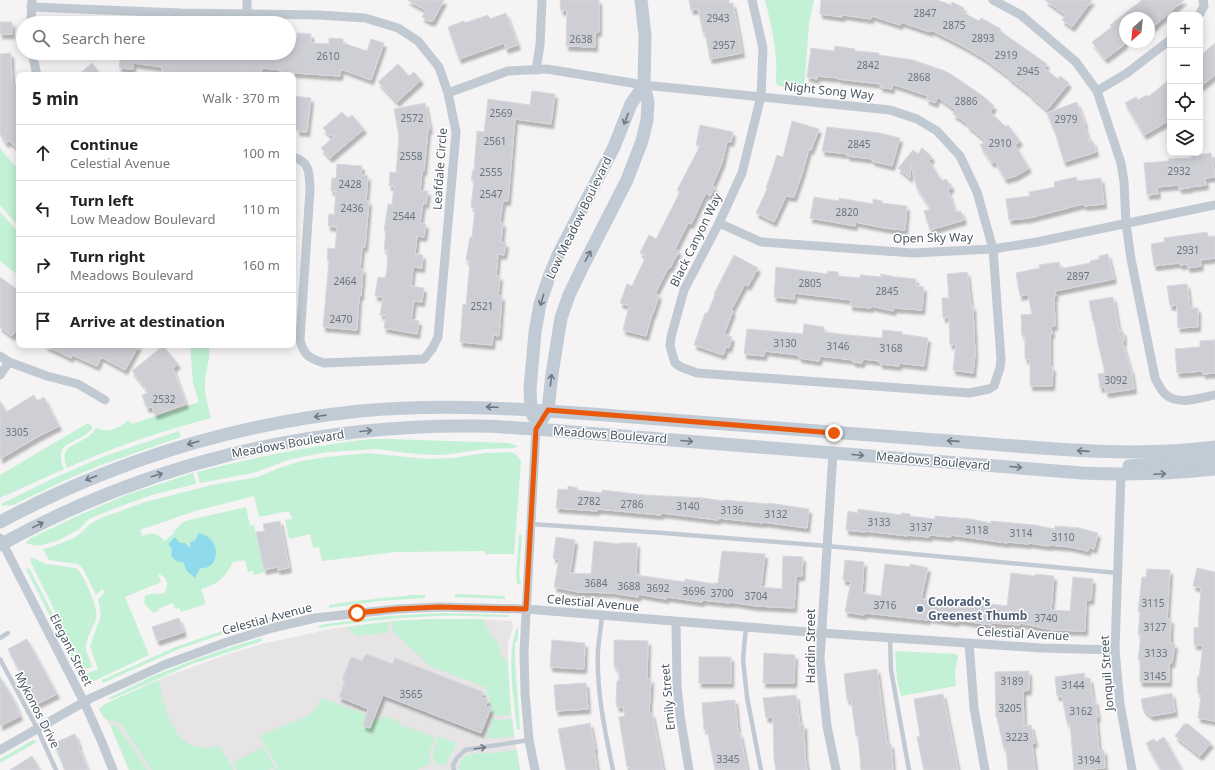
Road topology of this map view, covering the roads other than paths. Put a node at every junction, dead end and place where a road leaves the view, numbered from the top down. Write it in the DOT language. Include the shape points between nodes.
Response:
graph roads {
  1 [pos="247,0"];
  2 [pos="542,0"];
  3 [pos="641,0"];
  4 [pos="752,0"];
  5 [pos="993,0"];
  6 [pos="1203,0"];
  7 [pos="31,4"];
  8 [pos="1201,12"];
  9 [pos="247,14"];
  10 [pos="31,16"];
  11 [pos="1167,42"];
  12 [pos="34,60"];
  13 [pos="536,70"];
  14 [pos="36,72"];
  15 [pos="644,85"];
  16 [pos="1097,91"];
  17 [pos="448,93"];
  18 [pos="761,96"];
  19 [pos="296,158"];
  20 [pos="1215,205"];
  21 [pos="719,223"];
  22 [pos="1126,223"];
  23 [pos="993,249"];
  24 [pos="0,356"];
  25 [pos="9,362"];
  26 [pos="0,375"];
  27 [pos="994,386"];
  28 [pos="1215,395"];
  29 [pos="105,400"];
  30 [pos="531,409"];
  31 [pos="548,410"];
  32 [pos="536,429"];
  33 [pos="1215,447"];
  34 [pos="833,453"];
  35 [pos="1215,456"];
  36 [pos="1215,469"];
  37 [pos="1121,474"];
  38 [pos="0,522"];
  39 [pos="531,524"];
  40 [pos="1,542"];
  41 [pos="827,546"];
  42 [pos="1118,573"];
  43 [pos="526,609"];
  44 [pos="602,616"];
  45 [pos="676,622"];
  46 [pos="746,627"];
  47 [pos="8,633"];
  48 [pos="821,633"];
  49 [pos="890,637"];
  50 [pos="0,638"];
  51 [pos="969,643"];
  52 [pos="1115,650"];
  53 [pos="0,659"];
  54 [pos="84,702"];
  55 [pos="37,728"];
  56 [pos="529,740"];
  57 [pos="0,750"];
  58 [pos="56,770"];
  59 [pos="113,770"];
  60 [pos="454,770"];
  61 [pos="535,770"];
  62 [pos="613,770"];
  63 [pos="689,770"];
  64 [pos="761,770"];
  65 [pos="836,770"];
  66 [pos="909,770"];
  67 [pos="985,770"];
  68 [pos="1132,770"];
  1 -- 9 [label="street"];
  2 -- 13 [label="street"];
  3 -- 15 [label="main road, Low Meadow Boulevard" via="646,36"];
  4 -- 18 [label="street, Black Canyon Way" via="763,48"];
  5 -- 16 [label="street" via="1021,16 1076,62"];
  6 -- 8 [label="street" via="1204,6"];
  7 -- 9 [label="street, Leafdale Circle" via="180,13"];
  7 -- 10 [label="street, Leafdale Circle"];
  9 -- 17 [label="street, Leafdale Circle" via="365,18 398,28 418,41 439,67"];
  11 -- 16 [label="street"];
  12 -- 14 [label="street"];
  13 -- 15 [label="street, Night Song Way" via="547,69"];
  13 -- 17 [label="street, Night Song Way" via="508,71"];
  15 -- 18 [label="street, Night Song Way"];
  15 -- 30 [label="main road, Low Meadow Boulevard, one-way" via="631,104 614,147 549,277 540,304 535,332 530,389"];
  31 -- 15 [label="main road, Low Meadow Boulevard, one-way" via="560,318 582,268 627,180 642,141 648,102"];
  16 -- 22 [label="street" via="1121,163"];
  17 -- 19 [label="street, Leafdale Circle" via="456,132 440,323 438,337 424,359 324,363 310,358 302,350 300,340 310,190 308,169 301,159"];
  18 -- 21 [label="street, Black Canyon Way" via="742,173"];
  18 -- 23 [label="street, Night Song Way" via="890,110 917,119 937,131 960,156 977,192"];
  20 -- 22 [label="street, Open Sky Way"];
  21 -- 23 [label="street, Open Sky Way" via="760,242 913,253"];
  21 -- 27 [label="street, Black Canyon Way" via="689,278 671,337 670,346 675,363 681,367 697,372 969,393"];
  22 -- 23 [label="street, Open Sky Way"];
  22 -- 28 [label="street" via="1155,378 1160,388 1176,400"];
  23 -- 27 [label="street, Night Song Way" via="1001,359"];
  24 -- 25 [label="street"];
  25 -- 26 [label="street"];
  25 -- 29 [label="street" via="78,384"];
  30 -- 31 [label="main road, Meadows Boulevard"];
  30 -- 32 [label="main road, Low Meadow Boulevard"];
  30 -- 38 [label="main road, Meadows Boulevard, one-way" via="443,406 289,420 174,448 109,471"];
  31 -- 32 [label="main road, Low Meadow Boulevard"];
  33 -- 31 [label="main road, Meadows Boulevard, one-way" via="1158,452 1083,451"];
  32 -- 34 [label="main road, Meadows Boulevard, one-way"];
  32 -- 39 [label="street, Low Meadow Boulevard"];
  40 -- 32 [label="main road, Meadows Boulevard, one-way" via="78,506 138,482 257,448 329,435 401,428 477,426"];
  34 -- 37 [label="main road, Meadows Boulevard, one-way"];
  34 -- 41 [label="street, Hardin Street"];
  35 -- 37 [label="main road" via="1129,466"];
  37 -- 36 [label="main road, Meadows Boulevard, one-way" via="1159,474"];
  37 -- 42 [label="street, Jonquil Street"];
  39 -- 41 [label="lane"];
  39 -- 43 [label="street, Low Meadow Boulevard"];
  40 -- 54 [label="street, Elegant Street"];
  41 -- 42 [label="lane"];
  41 -- 48 [label="street, Hardin Street"];
  42 -- 52 [label="street, Jonquil Street"];
  43 -- 44 [label="street, Celestial Avenue"];
  43 -- 54 [label="street, Celestial Avenue" via="439,607 315,618 220,644 164,665"];
  43 -- 56 [label="street, Low Meadow Boulevard" via="524,693"];
  44 -- 45 [label="street, Celestial Avenue"];
  44 -- 62 [label="lane" via="598,650 600,684"];
  45 -- 46 [label="street, Celestial Avenue"];
  45 -- 63 [label="street, Emily Street" via="680,714"];
  46 -- 48 [label="street, Celestial Avenue"];
  46 -- 64 [label="lane" via="743,659 747,697"];
  47 -- 50 [label="lane"];
  48 -- 49 [label="street, Celestial Avenue"];
  48 -- 65 [label="street, Hardin Street" via="823,693"];
  49 -- 51 [label="street, Celestial Avenue"];
  49 -- 66 [label="lane" via="891,670"];
  51 -- 52 [label="street, Celestial Avenue"];
  51 -- 67 [label="street" via="974,708"];
  52 -- 68 [label="street, Jonquil Street" via="1120,704"];
  53 -- 55 [label="lane, Mykonos Drive"];
  54 -- 55 [label="street, Celestial Avenue"];
  54 -- 59 [label="street, Elegant Street"];
  55 -- 57 [label="street, Celestial Avenue"];
  55 -- 58 [label="lane, Mykonos Drive"];
  60 -- 56 [label="lane, one-way" via="456,758 465,750"];
  56 -- 61 [label="street, Low Meadow Boulevard"];
}
